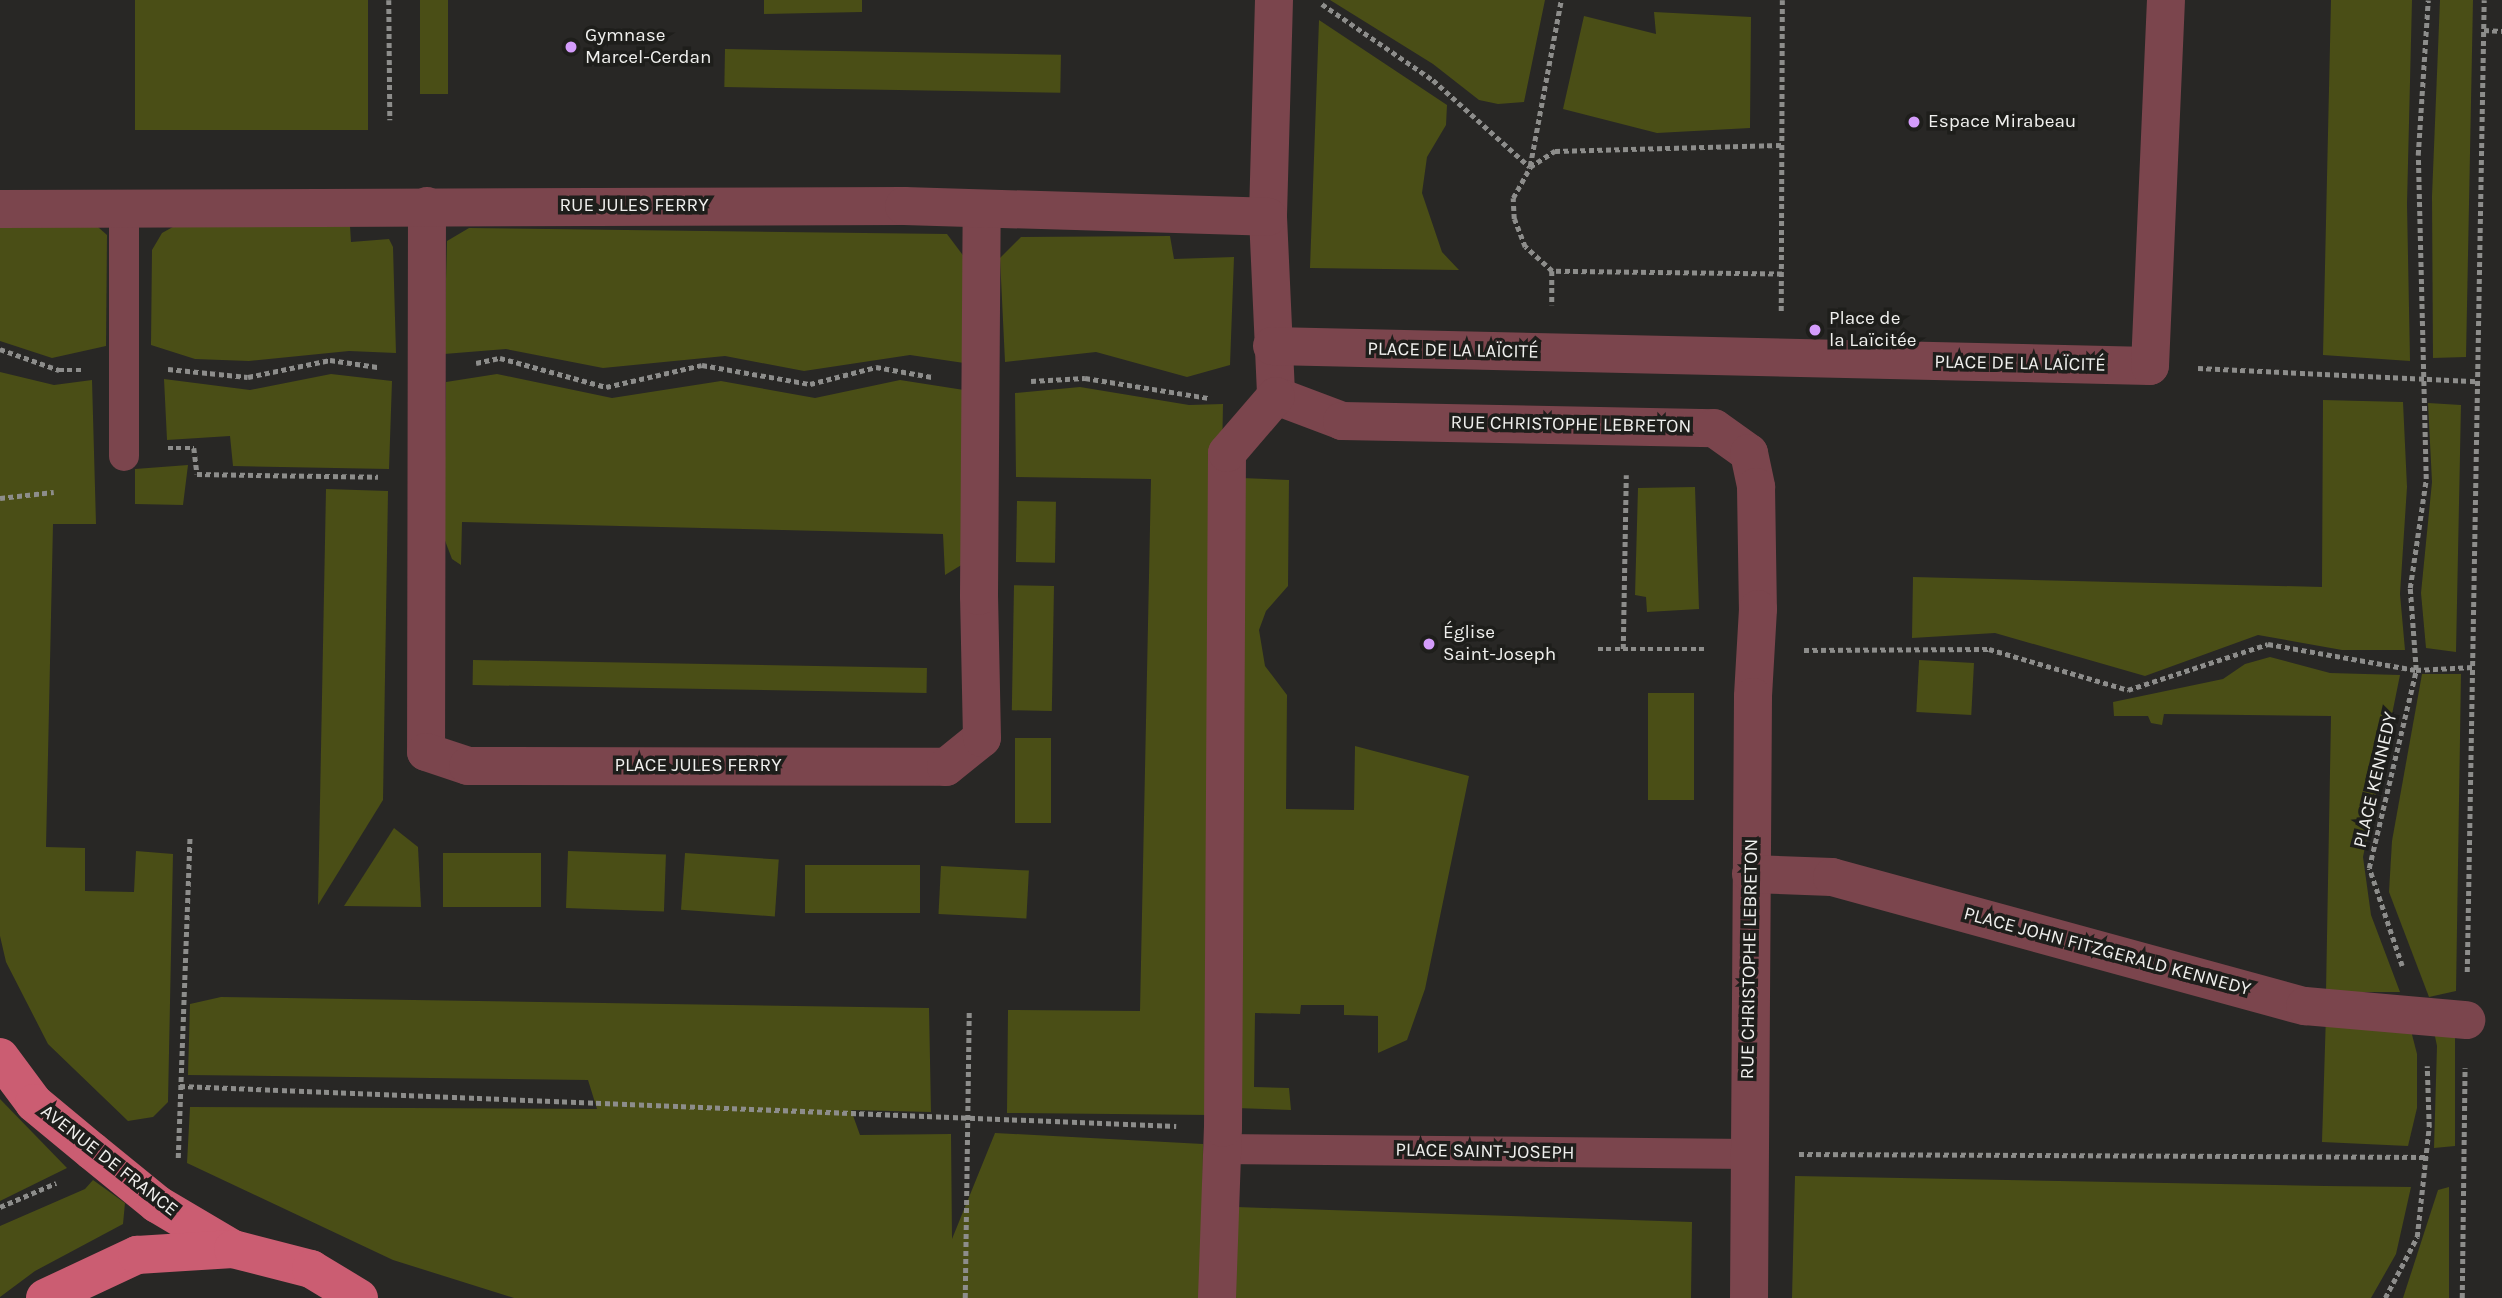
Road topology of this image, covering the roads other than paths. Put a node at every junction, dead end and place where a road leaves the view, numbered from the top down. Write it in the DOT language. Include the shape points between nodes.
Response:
graph roads {
  1 [pos="1274,0"];
  2 [pos="2166,0"];
  3 [pos="427,206"];
  4 [pos="124,208"];
  5 [pos="0,209"];
  6 [pos="982,211"];
  7 [pos="1268,217"];
  8 [pos="1272,346"];
  9 [pos="1276,396"];
  10 [pos="124,456"];
  11 [pos="1751,874"];
  12 [pos="2466,1020"];
  13 [pos="0,1057"];
  14 [pos="1222,1138"];
  15 [pos="1749,1154"];
  16 [pos="233,1249"];
  17 [pos="45,1298"];
  18 [pos="359,1298"];
  19 [pos="1217,1298"];
  20 [pos="1749,1298"];
  1 -- 7 [label="street"];
  2 -- 8 [label="street, PLACE DE LA LAÏCITÉ" via="2150,366"];
  3 -- 4 [label="street, RUE JULES FERRY"];
  3 -- 6 [label="street, RUE JULES FERRY" via="904,206"];
  3 -- 6 [label="street, PLACE JULES FERRY" via="426,752 468,766 946,767 982,738"];
  4 -- 5 [label="street, RUE JULES FERRY"];
  4 -- 10 [label="lane"];
  6 -- 7 [label="street, RUE JULES FERRY"];
  7 -- 8 [label="street"];
  8 -- 9 [label="street"];
  9 -- 11 [label="street, RUE CHRISTOPHE LEBRETON" via="1342,421 1714,428 1749,453 1756,487 1758,609"];
  9 -- 14 [label="street" via="1227,453"];
  11 -- 12 [label="street, PLACE JOHN FITZGERALD KENNEDY" via="1832,877 2305,1006"];
  11 -- 15 [label="street, RUE CHRISTOPHE LEBRETON"];
  13 -- 16 [label="main road, AVENUE DE FRANCE" via="34,1103 101,1159 158,1204"];
  14 -- 15 [label="lane, PLACE SAINT-JOSEPH"];
  14 -- 19 [label="street"];
  15 -- 20 [label="street, RUE CHRISTOPHE LEBRETON"];
  16 -- 17 [label="main road" via="137,1255"];
  16 -- 18 [label="main road" via="311,1269"];
}
